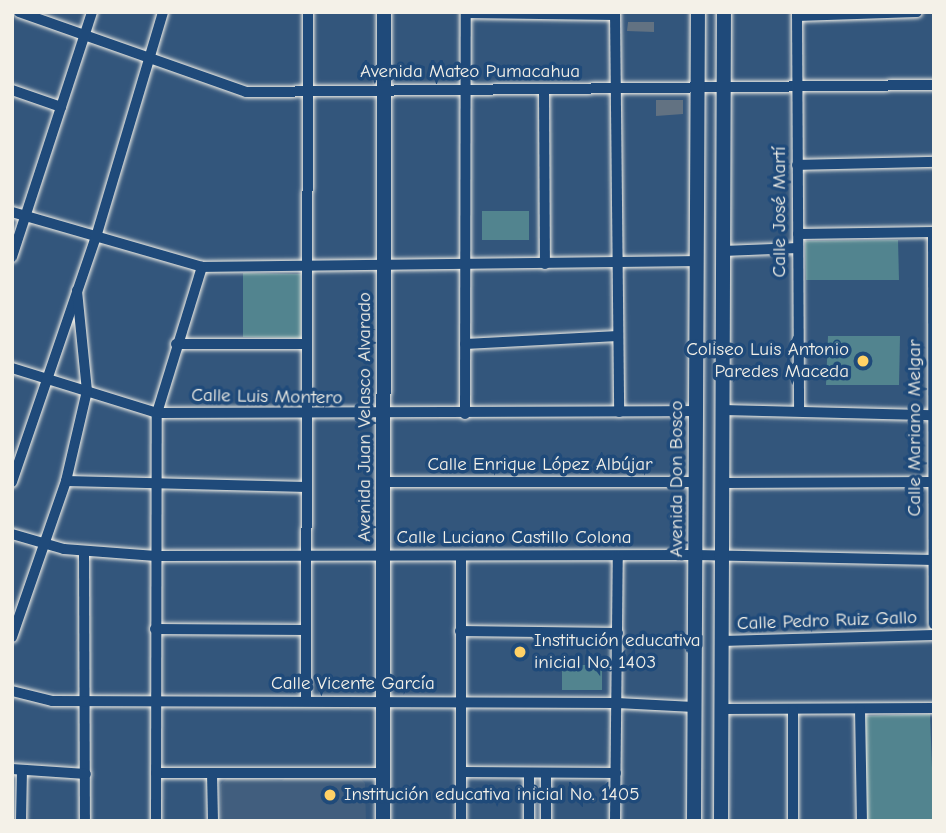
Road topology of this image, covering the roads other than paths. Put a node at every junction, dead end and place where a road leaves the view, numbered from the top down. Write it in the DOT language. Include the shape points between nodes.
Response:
graph roads {
  1 [pos="19,12"];
  2 [pos="92,12"];
  3 [pos="163,12"];
  4 [pos="308,12"];
  5 [pos="384,12"];
  6 [pos="698,12"];
  7 [pos="724,12"];
  8 [pos="916,12"];
  9 [pos="466,13"];
  10 [pos="615,14"];
  11 [pos="797,14"];
  12 [pos="84,34"];
  13 [pos="149,55"];
  14 [pos="934,85"];
  15 [pos="797,87"];
  16 [pos="698,88"];
  17 [pos="466,89"];
  18 [pos="544,89"];
  19 [pos="615,89"];
  20 [pos="724,89"];
  21 [pos="12,90"];
  22 [pos="384,90"];
  23 [pos="304,91"];
  24 [pos="61,107"];
  25 [pos="934,162"];
  26 [pos="797,165"];
  27 [pos="12,212"];
  28 [pos="26,216"];
  29 [pos="934,232"];
  30 [pos="798,234"];
  31 [pos="96,237"];
  32 [pos="798,248"];
  33 [pos="723,251"];
  34 [pos="12,257"];
  35 [pos="697,261"];
  36 [pos="617,263"];
  37 [pos="545,264"];
  38 [pos="465,266"];
  39 [pos="202,267"];
  40 [pos="307,267"];
  41 [pos="384,268"];
  42 [pos="77,290"];
  43 [pos="618,336"];
  44 [pos="176,344"];
  45 [pos="307,344"];
  46 [pos="465,344"];
  47 [pos="12,368"];
  48 [pos="45,378"];
  49 [pos="933,388"];
  50 [pos="88,391"];
  51 [pos="723,410"];
  52 [pos="697,411"];
  53 [pos="799,411"];
  54 [pos="619,412"];
  55 [pos="157,413"];
  56 [pos="466,414"];
  57 [pos="307,415"];
  58 [pos="384,415"];
  59 [pos="933,415"];
  60 [pos="66,481"];
  61 [pos="12,482"];
  62 [pos="384,482"];
  63 [pos="696,482"];
  64 [pos="932,482"];
  65 [pos="722,483"];
  66 [pos="156,486"];
  67 [pos="307,487"];
  68 [pos="12,534"];
  69 [pos="46,544"];
  70 [pos="85,551"];
  71 [pos="384,555"];
  72 [pos="696,555"];
  73 [pos="156,556"];
  74 [pos="307,556"];
  75 [pos="461,556"];
  76 [pos="618,556"];
  77 [pos="722,556"];
  78 [pos="934,560"];
  79 [pos="934,624"];
  80 [pos="155,629"];
  81 [pos="306,630"];
  82 [pos="460,631"];
  83 [pos="618,632"];
  84 [pos="934,635"];
  85 [pos="12,637"];
  86 [pos="722,641"];
  87 [pos="12,691"];
  88 [pos="86,701"];
  89 [pos="155,701"];
  90 [pos="306,701"];
  91 [pos="384,702"];
  92 [pos="458,702"];
  93 [pos="617,702"];
  94 [pos="694,707"];
  95 [pos="934,708"];
  96 [pos="722,709"];
  97 [pos="860,709"];
  98 [pos="793,710"];
  99 [pos="17,770"];
  100 [pos="461,772"];
  101 [pos="156,773"];
  102 [pos="212,773"];
  103 [pos="384,773"];
  104 [pos="529,773"];
  105 [pos="546,773"];
  106 [pos="616,773"];
  107 [pos="86,774"];
  108 [pos="21,821"];
  109 [pos="85,821"];
  110 [pos="156,821"];
  111 [pos="213,821"];
  112 [pos="383,821"];
  113 [pos="461,821"];
  114 [pos="529,821"];
  115 [pos="546,821"];
  116 [pos="615,821"];
  117 [pos="694,821"];
  118 [pos="721,821"];
  119 [pos="793,821"];
  120 [pos="862,821"];
  1 -- 12 [label="street, Avenida Mateo Pumacahua"];
  2 -- 12 [label="street"];
  3 -- 13 [label="street"];
  4 -- 23 [label="street"];
  5 -- 22 [label="street, Avenida Juan Velasco Alvarado"];
  6 -- 16 [label="street, Avenida Don Bosco"];
  7 -- 20 [label="street"];
  8 -- 11 [label="street"];
  9 -- 10 [label="street"];
  9 -- 17 [label="street"];
  10 -- 19 [label="street"];
  11 -- 15 [label="street, Calle José Martí"];
  12 -- 13 [label="street, Avenida Mateo Pumacahua"];
  12 -- 24 [label="street"];
  13 -- 23 [label="street, Avenida Mateo Pumacahua" via="247,92"];
  13 -- 31 [label="street"];
  14 -- 15 [label="street, Avenida Mateo Pumacahua"];
  15 -- 20 [label="street, Avenida Mateo Pumacahua"];
  15 -- 26 [label="street, Calle José Martí"];
  16 -- 19 [label="street, Avenida Mateo Pumacahua"];
  16 -- 20 [label="street, Avenida Mateo Pumacahua"];
  16 -- 35 [label="street, Avenida Don Bosco"];
  17 -- 18 [label="street, Avenida Mateo Pumacahua"];
  17 -- 22 [label="street, Avenida Mateo Pumacahua"];
  17 -- 38 [label="street"];
  18 -- 19 [label="street, Avenida Mateo Pumacahua"];
  18 -- 37 [label="street"];
  19 -- 36 [label="street"];
  20 -- 33 [label="street"];
  21 -- 24 [label="street"];
  22 -- 23 [label="street, Avenida Mateo Pumacahua"];
  22 -- 41 [label="street, Avenida Juan Velasco Alvarado"];
  23 -- 40 [label="street"];
  24 -- 28 [label="street"];
  25 -- 26 [label="street"];
  26 -- 30 [label="street, Calle José Martí"];
  27 -- 28 [label="street"];
  28 -- 31 [label="street"];
  28 -- 34 [label="street"];
  29 -- 30 [label="street"];
  29 -- 49 [label="street, Calle Mariano Melgar"];
  30 -- 32 [label="street, Calle José Martí"];
  31 -- 39 [label="street"];
  31 -- 42 [label="street"];
  32 -- 33 [label="street"];
  32 -- 53 [label="street, Calle José Martí"];
  33 -- 51 [label="street"];
  35 -- 36 [label="street"];
  35 -- 52 [label="street, Avenida Don Bosco"];
  36 -- 37 [label="street"];
  36 -- 43 [label="street"];
  37 -- 38 [label="street"];
  38 -- 41 [label="street"];
  38 -- 46 [label="street"];
  39 -- 40 [label="street"];
  39 -- 44 [label="street"];
  40 -- 41 [label="street"];
  40 -- 45 [label="street"];
  41 -- 58 [label="street, Avenida Juan Velasco Alvarado"];
  42 -- 48 [label="street"];
  42 -- 50 [label="street"];
  43 -- 46 [label="street"];
  43 -- 54 [label="street"];
  44 -- 45 [label="street"];
  44 -- 55 [label="street"];
  45 -- 57 [label="street"];
  46 -- 56 [label="street"];
  47 -- 48 [label="street, Calle Luis Montero"];
  48 -- 50 [label="street, Calle Luis Montero"];
  48 -- 61 [label="street"];
  49 -- 59 [label="street, Calle Mariano Melgar"];
  50 -- 55 [label="street, Calle Luis Montero"];
  50 -- 60 [label="street"];
  51 -- 53 [label="street"];
  51 -- 65 [label="street"];
  52 -- 54 [label="street, Calle Luis Montero"];
  52 -- 63 [label="street, Avenida Don Bosco"];
  53 -- 59 [label="street"];
  54 -- 56 [label="street, Calle Luis Montero"];
  55 -- 57 [label="street, Calle Luis Montero"];
  55 -- 66 [label="street"];
  56 -- 58 [label="street, Calle Luis Montero"];
  57 -- 58 [label="street, Calle Luis Montero"];
  57 -- 67 [label="street"];
  58 -- 62 [label="street, Avenida Juan Velasco Alvarado"];
  59 -- 64 [label="street, Calle Mariano Melgar"];
  60 -- 66 [label="street"];
  60 -- 69 [label="street"];
  62 -- 63 [label="street, Calle Enrique López Albújar"];
  62 -- 71 [label="street, Avenida Juan Velasco Alvarado"];
  63 -- 72 [label="street, Avenida Don Bosco"];
  64 -- 65 [label="street"];
  64 -- 78 [label="street, Calle Mariano Melgar"];
  65 -- 77 [label="street"];
  66 -- 67 [label="street"];
  66 -- 73 [label="street"];
  67 -- 74 [label="street"];
  68 -- 69 [label="street, Calle Luciano Castillo Colona"];
  69 -- 70 [label="street, Calle Luciano Castillo Colona"];
  69 -- 85 [label="street"];
  70 -- 73 [label="street, Calle Luciano Castillo Colona"];
  70 -- 88 [label="street"];
  71 -- 74 [label="street, Calle Luciano Castillo Colona"];
  71 -- 75 [label="street, Calle Luciano Castillo Colona"];
  71 -- 91 [label="street, Avenida Juan Velasco Alvarado"];
  72 -- 76 [label="street, Calle Luciano Castillo Colona"];
  72 -- 77 [label="street, Calle Luciano Castillo Colona"];
  72 -- 94 [label="street, Avenida Don Bosco"];
  73 -- 74 [label="street, Calle Luciano Castillo Colona"];
  73 -- 80 [label="street"];
  74 -- 81 [label="street"];
  75 -- 76 [label="street, Calle Luciano Castillo Colona"];
  75 -- 82 [label="street"];
  76 -- 83 [label="street"];
  77 -- 78 [label="street, Calle Luciano Castillo Colona"];
  77 -- 86 [label="street"];
  78 -- 79 [label="street, Calle Mariano Melgar"];
  80 -- 81 [label="street"];
  80 -- 89 [label="street"];
  81 -- 90 [label="street"];
  82 -- 83 [label="street"];
  82 -- 92 [label="street"];
  83 -- 93 [label="street"];
  84 -- 86 [label="street, Calle Pedro Ruiz Gallo"];
  86 -- 96 [label="street"];
  87 -- 88 [label="street, Calle Vicente García" via="52,701"];
  88 -- 89 [label="street, Calle Vicente García"];
  88 -- 107 [label="street"];
  89 -- 90 [label="street, Calle Vicente García"];
  89 -- 101 [label="street"];
  90 -- 91 [label="street, Calle Vicente García"];
  91 -- 92 [label="street, Calle Vicente García"];
  91 -- 103 [label="street, Avenida Juan Velasco Alvarado"];
  92 -- 93 [label="street, Calle Vicente García"];
  92 -- 100 [label="street"];
  93 -- 94 [label="street, Calle Vicente García"];
  93 -- 106 [label="street"];
  94 -- 117 [label="street, Avenida Don Bosco"];
  95 -- 97 [label="street"];
  96 -- 98 [label="street"];
  96 -- 118 [label="street"];
  97 -- 98 [label="street"];
  97 -- 120 [label="street"];
  98 -- 119 [label="street"];
  99 -- 107 [label="street"];
  99 -- 108 [label="street"];
  100 -- 104 [label="street"];
  100 -- 113 [label="street"];
  101 -- 102 [label="street"];
  101 -- 110 [label="street"];
  102 -- 103 [label="street"];
  102 -- 111 [label="street"];
  103 -- 112 [label="street, Avenida Juan Velasco Alvarado"];
  104 -- 105 [label="street"];
  104 -- 114 [label="street"];
  105 -- 106 [label="street"];
  105 -- 115 [label="street"];
  106 -- 116 [label="street"];
  107 -- 109 [label="street"];
}
